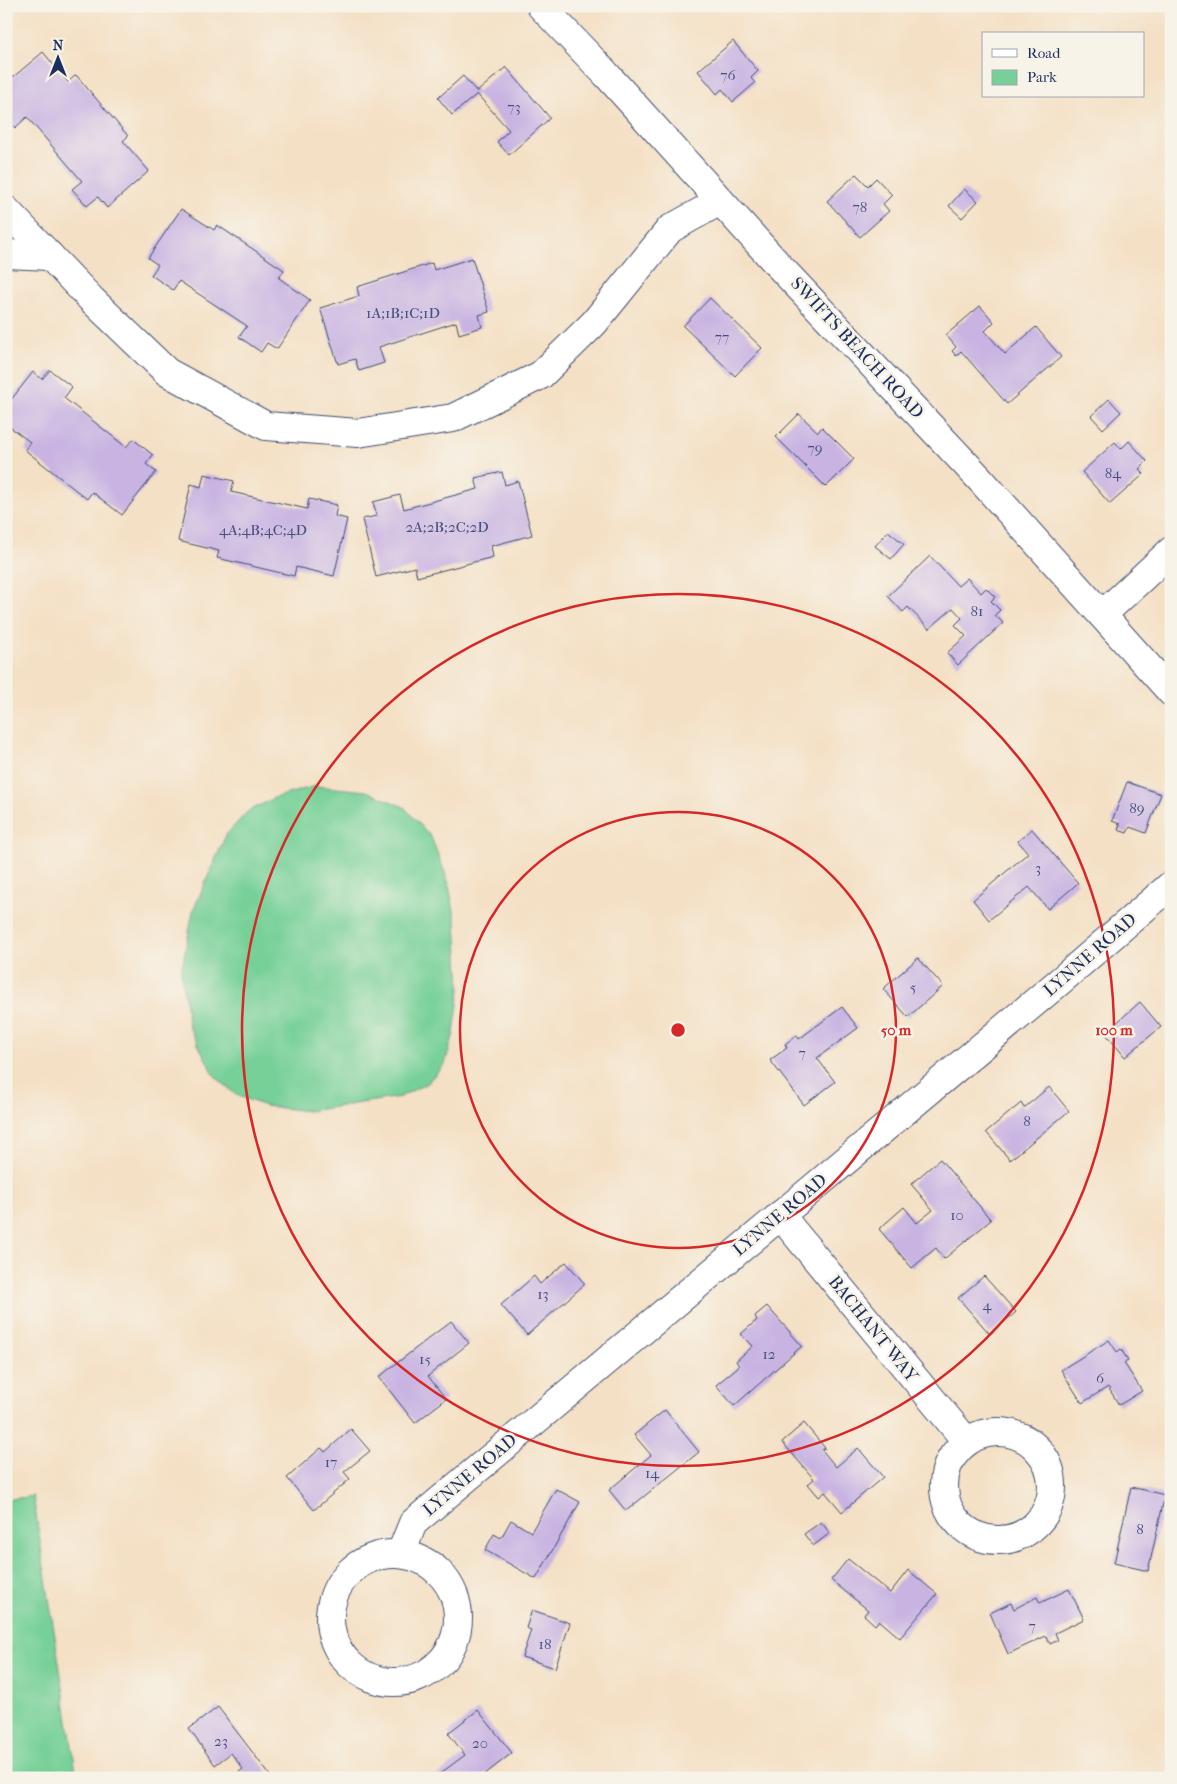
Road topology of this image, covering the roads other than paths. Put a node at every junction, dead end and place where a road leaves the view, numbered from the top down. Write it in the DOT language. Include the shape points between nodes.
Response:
graph roads {
  1 [pos="541,6"];
  2 [pos="720,201"];
  3 [pos="6,210"];
  4 [pos="6,254"];
  5 [pos="50,256"];
  6 [pos="1171,551"];
  7 [pos="1102,615"];
  8 [pos="1171,692"];
  9 [pos="1171,885"];
  10 [pos="780,1215"];
  11 [pos="967,1442"];
  12 [pos="401,1553"];
  1 -- 2 [label="street, SWIFTS BEACH ROAD"];
  2 -- 5 [label="street" via="670,229 594,323 541,375 453,418 358,433 266,426 168,372"];
  2 -- 7 [label="street, SWIFTS BEACH ROAD" via="979,478"];
  3 -- 5 [label="street"];
  4 -- 5 [label="street"];
  6 -- 7 [label="street"];
  7 -- 8 [label="street, SWIFTS BEACH ROAD"];
  9 -- 10 [label="street, LYNNE ROAD"];
  10 -- 11 [label="street, BACHANT WAY"];
  10 -- 12 [label="street, LYNNE ROAD" via="413,1523"];
  12 -- 12 [label="street" via="375,1555 353,1567 336,1587 329,1611 332,1636 344,1659 363,1675 387,1683 413,1680 436,1668 452,1649 459,1624 457,1599 445,1577 425,1560"];
}
